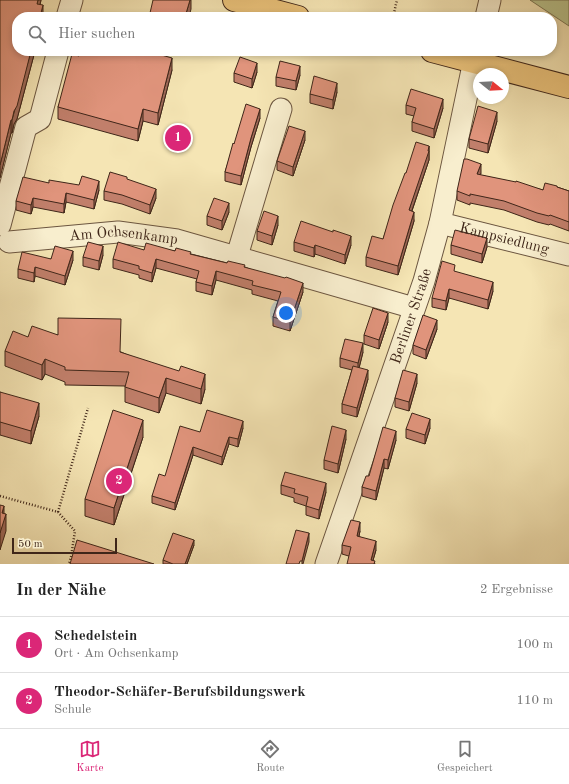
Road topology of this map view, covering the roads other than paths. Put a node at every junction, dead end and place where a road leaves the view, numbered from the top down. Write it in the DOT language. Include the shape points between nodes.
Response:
graph roads {
  1 [pos="72,0"];
  2 [pos="234,0"];
  3 [pos="490,0"];
  4 [pos="68,12"];
  5 [pos="279,12"];
  6 [pos="487,12"];
  7 [pos="57,56"];
  8 [pos="475,56"];
  9 [pos="569,87"];
  10 [pos="280,109"];
  11 [pos="440,223"];
  12 [pos="4,234"];
  13 [pos="569,255"];
  14 [pos="237,256"];
  15 [pos="414,308"];
  16 [pos="326,564"];
  1 -- 4 [label="street"];
  2 -- 5 [label="main road"];
  3 -- 6 [label="street"];
  7 -- 12 [label="street" via="40,119 26,127"];
  8 -- 9 [label="main road"];
  8 -- 11 [label="street, Berliner Straße"];
  10 -- 14 [label="street"];
  11 -- 13 [label="street, Kampsiedlung"];
  11 -- 15 [label="street, Berliner Straße"];
  12 -- 14 [label="street, Am Ochsenkamp" via="118,232 177,240"];
  14 -- 15 [label="street, Am Ochsenkamp"];
  15 -- 16 [label="street, Berliner Straße"];
}
